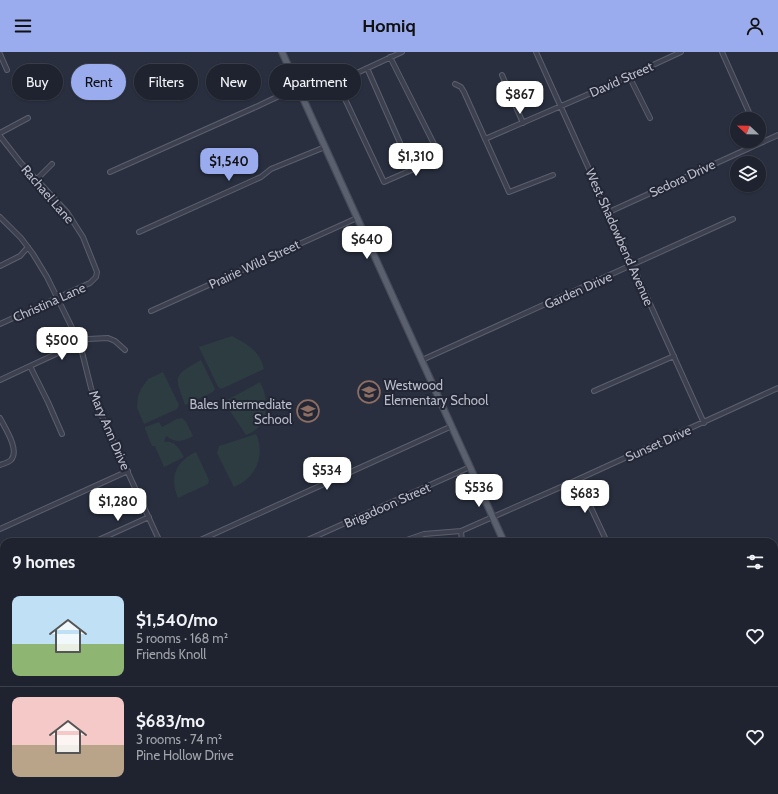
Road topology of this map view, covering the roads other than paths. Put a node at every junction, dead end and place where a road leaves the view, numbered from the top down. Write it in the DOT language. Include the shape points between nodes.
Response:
graph roads {
  1 [pos="282,52"];
  2 [pos="402,52"];
  3 [pos="536,52"];
  4 [pos="681,52"];
  5 [pos="722,52"];
  6 [pos="0,54"];
  7 [pos="390,57"];
  8 [pos="288,64"];
  9 [pos="367,68"];
  10 [pos="7,70"];
  11 [pos="361,71"];
  12 [pos="502,75"];
  13 [pos="629,76"];
  14 [pos="455,84"];
  15 [pos="270,100"];
  16 [pos="304,100"];
  17 [pos="345,100"];
  18 [pos="560,106"];
  19 [pos="749,112"];
  20 [pos="28,118"];
  21 [pos="650,118"];
  22 [pos="523,123"];
  23 [pos="0,133"];
  24 [pos="778,135"];
  25 [pos="0,136"];
  26 [pos="485,139"];
  27 [pos="766,141"];
  28 [pos="325,146"];
  29 [pos="750,148"];
  30 [pos="52,164"];
  31 [pos="412,170"];
  32 [pos="110,172"];
  33 [pos="552,175"];
  34 [pos="37,179"];
  35 [pos="609,212"];
  36 [pos="0,217"];
  37 [pos="357,218"];
  38 [pos="733,219"];
  39 [pos="139,232"];
  40 [pos="28,247"];
  41 [pos="633,265"];
  42 [pos="0,266"];
  43 [pos="96,277"];
  44 [pos="56,298"];
  45 [pos="151,311"];
  46 [pos="0,324"];
  47 [pos="80,344"];
  48 [pos="125,350"];
  49 [pos="674,356"];
  50 [pos="422,360"];
  51 [pos="30,366"];
  52 [pos="0,380"];
  53 [pos="778,389"];
  54 [pos="594,391"];
  55 [pos="0,418"];
  56 [pos="704,423"];
  57 [pos="452,426"];
  58 [pos="62,434"];
  59 [pos="0,465"];
  60 [pos="470,467"];
  61 [pos="128,471"];
  62 [pos="578,480"];
  63 [pos="149,517"];
  64 [pos="493,518"];
  65 [pos="0,529"];
  66 [pos="461,531"];
  67 [pos="103,538"];
  68 [pos="158,538"];
  69 [pos="205,538"];
  70 [pos="312,538"];
  71 [pos="412,538"];
  72 [pos="462,538"];
  73 [pos="502,538"];
  74 [pos="605,538"];
  1 -- 8 [label="main road"];
  2 -- 7 [label="street"];
  3 -- 18 [label="street, West Shadowbend Avenue"];
  4 -- 13 [label="street, David Street"];
  5 -- 19 [label="street"];
  6 -- 10 [label="street"];
  7 -- 9 [label="street"];
  7 -- 31 [label="street" via="434,144 438,158"];
  9 -- 11 [label="street"];
  9 -- 31 [label="street"];
  12 -- 22 [label="street"];
  13 -- 18 [label="street, David Street"];
  13 -- 21 [label="street"];
  14 -- 26 [label="street" via="464,92"];
  15 -- 32 [label="street"];
  16 -- 28 [label="main road"];
  17 -- 31 [label="street" via="384,182"];
  18 -- 22 [label="street, David Street"];
  18 -- 35 [label="street, West Shadowbend Avenue"];
  20 -- 23 [label="street"];
  22 -- 26 [label="street, David Street"];
  24 -- 27 [label="street, Sedora Drive"];
  25 -- 34 [label="street, Rachael Lane"];
  26 -- 33 [label="street" via="509,192"];
  28 -- 37 [label="main road"];
  28 -- 39 [label="street"];
  29 -- 35 [label="street, Sedora Drive"];
  30 -- 34 [label="street"];
  34 -- 43 [label="street, Rachael Lane" via="67,212 83,237 97,272"];
  35 -- 41 [label="street, West Shadowbend Avenue"];
  36 -- 40 [label="street, Mary Ann Drive"];
  37 -- 45 [label="street, Prairie Wild Street"];
  37 -- 50 [label="main road"];
  38 -- 41 [label="street, Garden Drive"];
  40 -- 42 [label="street" via="20,256"];
  40 -- 44 [label="street, Mary Ann Drive" via="47,277"];
  41 -- 49 [label="street, West Shadowbend Avenue"];
  41 -- 50 [label="street, Garden Drive"];
  43 -- 44 [label="street, Christina Lane" via="90,284"];
  44 -- 46 [label="street, Christina Lane"];
  44 -- 47 [label="street, Mary Ann Drive"];
  47 -- 48 [label="street" via="88,339 108,338"];
  47 -- 51 [label="street"];
  47 -- 61 [label="street, Mary Ann Drive" via="99,410"];
  49 -- 54 [label="street"];
  49 -- 56 [label="street, West Shadowbend Avenue"];
  50 -- 57 [label="main road"];
  51 -- 52 [label="street"];
  51 -- 58 [label="street"];
  53 -- 56 [label="street, Sunset Drive"];
  55 -- 59 [label="street" via="13,445 14,454 11,460"];
  56 -- 62 [label="street, Sunset Drive"];
  57 -- 60 [label="main road"];
  57 -- 69 [label="street"];
  60 -- 64 [label="main road"];
  60 -- 70 [label="street, Brigadoon Street"];
  61 -- 63 [label="street, Mary Ann Drive"];
  61 -- 65 [label="street"];
  62 -- 64 [label="street, Sunset Drive"];
  62 -- 74 [label="street"];
  63 -- 67 [label="street"];
  63 -- 68 [label="street, Mary Ann Drive"];
  64 -- 66 [label="street, Sunset Drive"];
  64 -- 73 [label="main road"];
  66 -- 71 [label="street, Sunset Drive" via="424,534"];
  66 -- 72 [label="street"];
}
